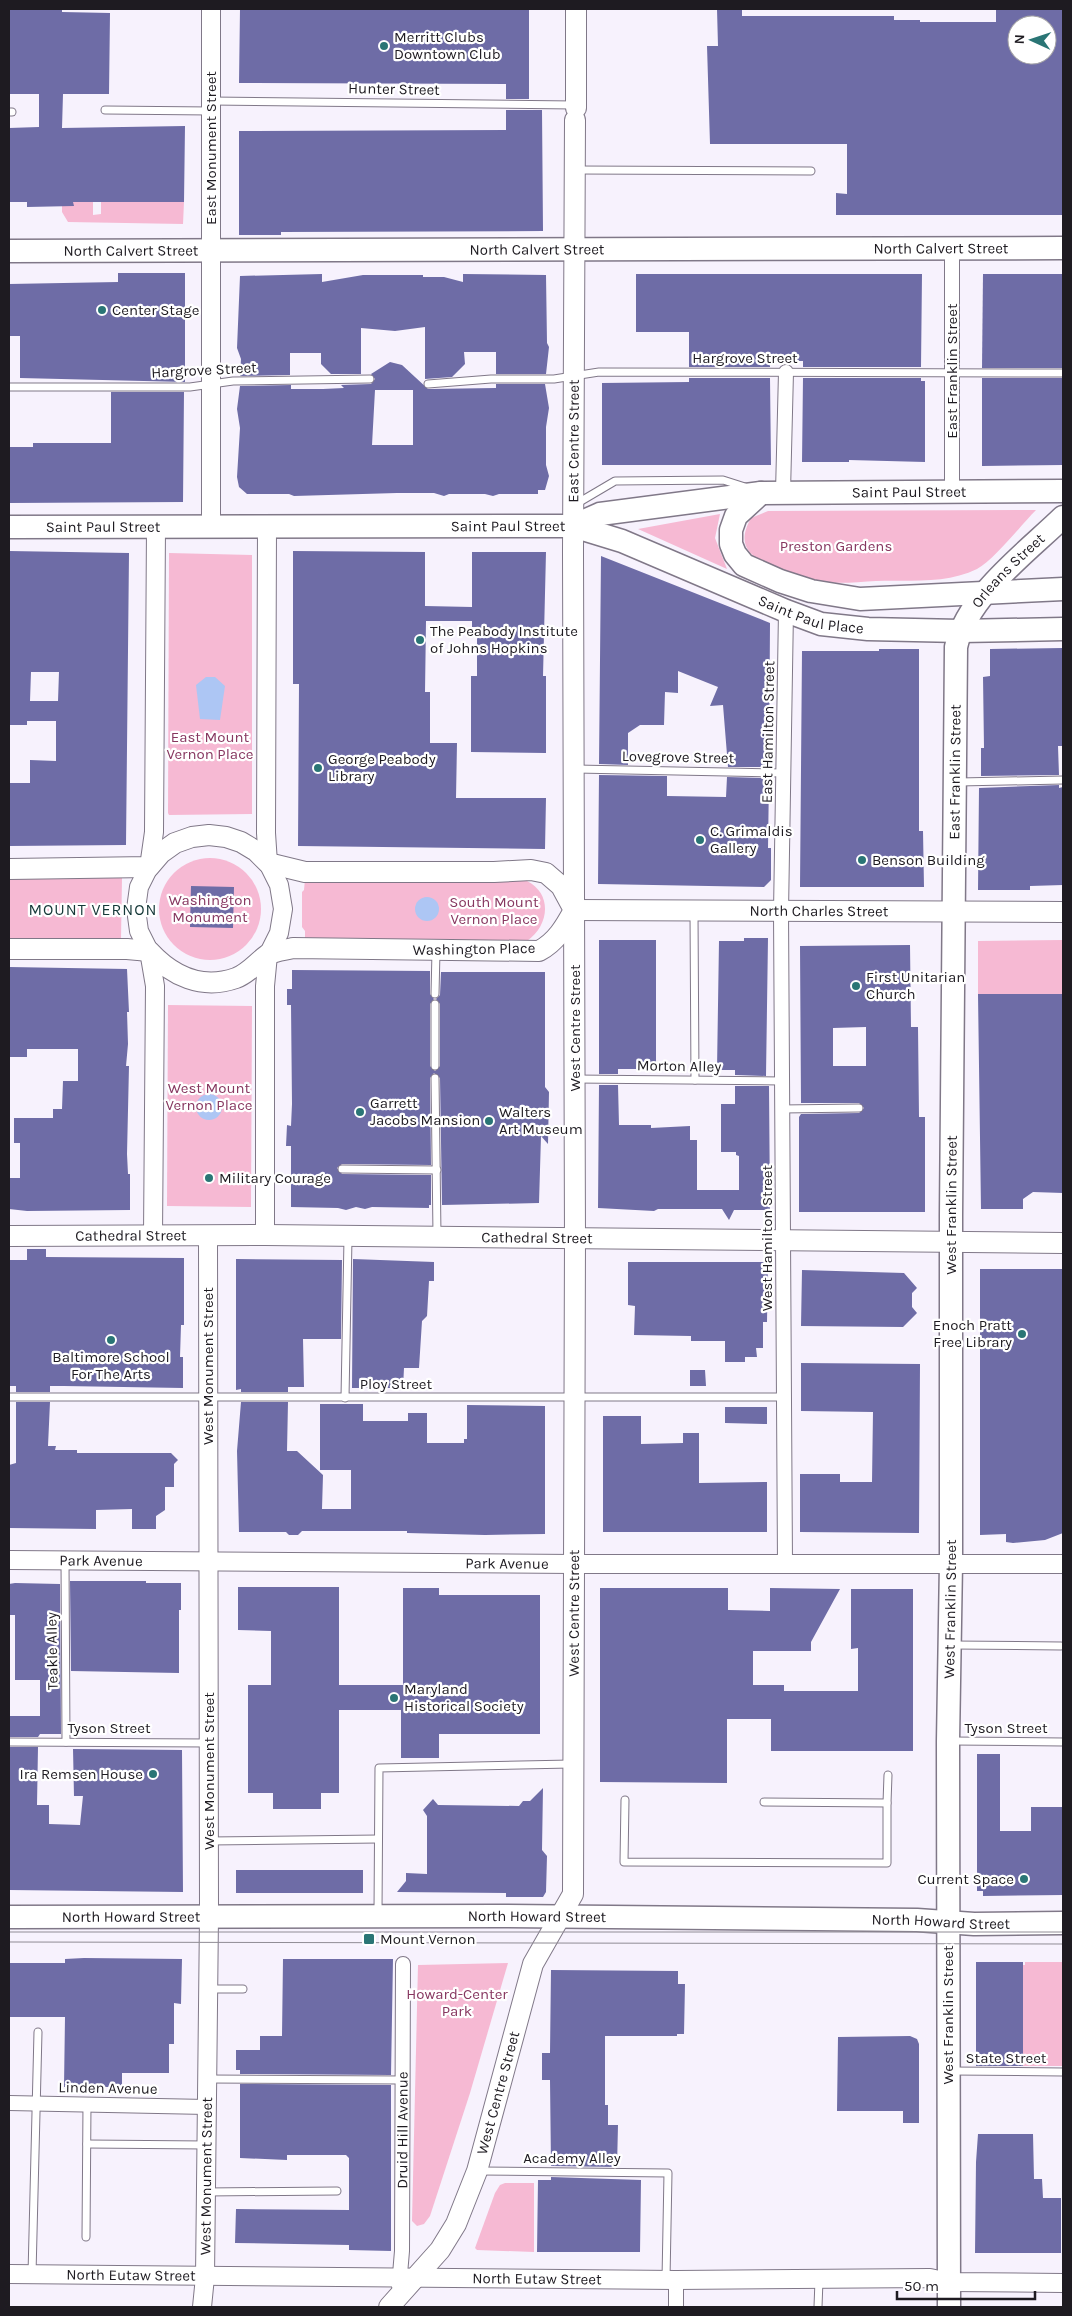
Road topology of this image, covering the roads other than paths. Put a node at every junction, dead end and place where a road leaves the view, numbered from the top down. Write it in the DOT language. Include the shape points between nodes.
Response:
graph roads {
  1 [pos="211,9"];
  2 [pos="576,9"];
  3 [pos="211,106"];
  4 [pos="105,110"];
  5 [pos="576,111"];
  6 [pos="575,170"];
  7 [pos="810,171"];
  8 [pos="952,248"];
  9 [pos="1063,248"];
  10 [pos="575,249"];
  11 [pos="211,250"];
  12 [pos="9,251"];
  13 [pos="786,372"];
  14 [pos="952,372"];
  15 [pos="1063,373"];
  16 [pos="574,375"];
  17 [pos="370,379"];
  18 [pos="428,384"];
  19 [pos="210,385"];
  20 [pos="9,387"];
  21 [pos="1063,491"];
  22 [pos="772,492"];
  23 [pos="952,493"];
  24 [pos="573,515"];
  25 [pos="1059,524"];
  26 [pos="267,526"];
  27 [pos="9,527"];
  28 [pos="156,527"];
  29 [pos="210,528"];
  30 [pos="1063,589"];
  31 [pos="986,592"];
  32 [pos="786,611"];
  33 [pos="1063,629"];
  34 [pos="960,631"];
  35 [pos="573,769"];
  36 [pos="783,773"];
  37 [pos="1063,780"];
  38 [pos="954,782"];
  39 [pos="268,864"];
  40 [pos="149,866"];
  41 [pos="9,869"];
  42 [pos="574,910"];
  43 [pos="694,912"];
  44 [pos="782,912"];
  45 [pos="952,912"];
  46 [pos="1063,912"];
  47 [pos="9,949"];
  48 [pos="436,950"];
  49 [pos="149,951"];
  50 [pos="268,955"];
  51 [pos="435,994"];
  52 [pos="435,1004"];
  53 [pos="435,1066"];
  54 [pos="435,1078"];
  55 [pos="575,1079"];
  56 [pos="695,1080"];
  57 [pos="782,1081"];
  58 [pos="859,1108"];
  59 [pos="782,1109"];
  60 [pos="342,1168"];
  61 [pos="437,1170"];
  62 [pos="153,1235"];
  63 [pos="265,1235"];
  64 [pos="9,1236"];
  65 [pos="208,1236"];
  66 [pos="348,1237"];
  67 [pos="437,1238"];
  68 [pos="575,1239"];
  69 [pos="783,1242"];
  70 [pos="951,1243"];
  71 [pos="1063,1243"];
  72 [pos="208,1397"];
  73 [pos="784,1397"];
  74 [pos="9,1398"];
  75 [pos="346,1398"];
  76 [pos="575,1398"];
  77 [pos="9,1560"];
  78 [pos="65,1560"];
  79 [pos="209,1561"];
  80 [pos="574,1564"];
  81 [pos="785,1564"];
  82 [pos="951,1564"];
  83 [pos="1063,1564"];
  84 [pos="949,1645"];
  85 [pos="1060,1646"];
  86 [pos="948,1741"];
  87 [pos="9,1742"];
  88 [pos="66,1742"];
  89 [pos="1063,1742"];
  90 [pos="209,1743"];
  91 [pos="573,1764"];
  92 [pos="888,1776"];
  93 [pos="625,1800"];
  94 [pos="764,1802"];
  95 [pos="887,1803"];
  96 [pos="378,1839"];
  97 [pos="209,1841"];
  98 [pos="9,1916"];
  99 [pos="209,1916"];
  100 [pos="378,1916"];
  101 [pos="558,1918"];
  102 [pos="948,1921"];
  103 [pos="1063,1923"];
  104 [pos="403,1964"];
  105 [pos="209,1989"];
  106 [pos="244,1989"];
  107 [pos="38,2032"];
  108 [pos="948,2071"];
  109 [pos="1063,2072"];
  110 [pos="207,2079"];
  111 [pos="403,2080"];
  112 [pos="9,2103"];
  113 [pos="37,2103"];
  114 [pos="87,2104"];
  115 [pos="207,2107"];
  116 [pos="87,2144"];
  117 [pos="206,2145"];
  118 [pos="477,2171"];
  119 [pos="337,2191"];
  120 [pos="206,2192"];
  121 [pos="86,2237"];
  122 [pos="9,2274"];
  123 [pos="32,2274"];
  124 [pos="205,2277"];
  125 [pos="671,2280"];
  126 [pos="819,2280"];
  127 [pos="949,2282"];
  128 [pos="1063,2282"];
  129 [pos="400,2289"];
  130 [pos="202,2307"];
  131 [pos="676,2307"];
  132 [pos="818,2307"];
  133 [pos="949,2307"];
  1 -- 3 [label="street, East Monument Street"];
  2 -- 5 [label="main road, East Centre Street"];
  3 -- 4 [label="lane, Hunter Street"];
  3 -- 5 [label="lane, Hunter Street"];
  3 -- 11 [label="street, East Monument Street"];
  5 -- 6 [label="main road, East Centre Street"];
  6 -- 7 [label="lane"];
  6 -- 10 [label="main road, East Centre Street"];
  8 -- 9 [label="main road, North Calvert Street"];
  8 -- 10 [label="main road, North Calvert Street"];
  8 -- 14 [label="street, East Franklin Street"];
  10 -- 11 [label="main road, North Calvert Street"];
  10 -- 16 [label="main road, East Centre Street"];
  11 -- 12 [label="main road, North Calvert Street"];
  11 -- 19 [label="street, East Monument Street"];
  13 -- 14 [label="lane, Hargrove Street"];
  13 -- 16 [label="lane, Hargrove Street" via="599,372"];
  13 -- 22 [label="street"];
  14 -- 15 [label="lane, Hargrove Street"];
  14 -- 23 [label="street, East Franklin Street"];
  16 -- 18 [label="lane, Hargrove Street" via="554,379"];
  16 -- 24 [label="main road, East Centre Street"];
  17 -- 19 [label="lane, Hargrove Street" via="233,381"];
  19 -- 20 [label="lane, Hargrove Street"];
  19 -- 29 [label="street, East Monument Street"];
  21 -- 23 [label="main road, Saint Paul Street"];
  22 -- 23 [label="main road, Saint Paul Street"];
  22 -- 24 [label="main road, Saint Paul Street"];
  22 -- 24 [label="lane" via="723,480 615,481"];
  22 -- 31 [label="main road, Saint Paul Place" via="736,516 730,530 735,554 756,572 811,590 860,598"];
  24 -- 26 [label="main road, Saint Paul Street"];
  24 -- 32 [label="main road, Saint Paul Place" via="622,541"];
  24 -- 35 [label="main road, East Centre Street"];
  25 -- 31 [label="main road, Orleans Street"];
  26 -- 29 [label="main road, Saint Paul Street"];
  26 -- 39 [label="street"];
  27 -- 28 [label="main road, Saint Paul Street"];
  28 -- 29 [label="main road, Saint Paul Street"];
  28 -- 40 [label="street" via="154,832"];
  30 -- 31 [label="main road, Saint Paul Place"];
  31 -- 34 [label="main road, Orleans Street"];
  32 -- 34 [label="main road, Saint Paul Place" via="821,624 848,628"];
  32 -- 36 [label="street, East Hamilton Street"];
  33 -- 34 [label="main road, Saint Paul Place"];
  34 -- 38 [label="main road, East Franklin Street" via="956,647"];
  35 -- 36 [label="lane, Lovegrove Street"];
  35 -- 42 [label="main road, East Centre Street"];
  36 -- 44 [label="street, East Hamilton Street"];
  37 -- 38 [label="lane"];
  38 -- 45 [label="main road, East Franklin Street"];
  39 -- 40 [label="main road" via="242,842 226,836 208,835 175,843"];
  39 -- 42 [label="main road" via="305,872 531,870 550,875 561,886"];
  39 -- 50 [label="street" via="279,885 283,909 279,933"];
  40 -- 41 [label="main road"];
  40 -- 49 [label="street" via="139,887 136,909 139,931"];
  42 -- 43 [label="main road, North Charles Street"];
  42 -- 48 [label="main road, Washington Place" via="565,928 550,945 539,951"];
  42 -- 55 [label="main road, West Centre Street"];
  43 -- 44 [label="main road, North Charles Street"];
  43 -- 56 [label="lane"];
  44 -- 45 [label="main road, North Charles Street"];
  44 -- 57 [label="street, West Hamilton Street"];
  45 -- 46 [label="main road, North Charles Street"];
  45 -- 70 [label="main road, West Franklin Street"];
  47 -- 49 [label="main road" via="127,948"];
  48 -- 50 [label="main road, Washington Place" via="293,948"];
  48 -- 51 [label="lane"];
  49 -- 50 [label="main road, Washington Place" via="179,976 217,982 236,978"];
  49 -- 62 [label="street" via="155,986"];
  50 -- 63 [label="street" via="264,986"];
  52 -- 53 [label="lane"];
  54 -- 61 [label="lane"];
  55 -- 56 [label="lane, Morton Alley"];
  55 -- 68 [label="main road, West Centre Street"];
  56 -- 57 [label="lane, Morton Alley"];
  57 -- 59 [label="street, West Hamilton Street"];
  58 -- 59 [label="lane"];
  59 -- 69 [label="street, West Hamilton Street"];
  60 -- 61 [label="lane"];
  61 -- 67 [label="lane"];
  62 -- 64 [label="main road, Cathedral Street"];
  62 -- 65 [label="main road, Cathedral Street"];
  63 -- 65 [label="main road, Cathedral Street"];
  63 -- 66 [label="main road, Cathedral Street"];
  65 -- 72 [label="street, West Monument Street"];
  66 -- 67 [label="main road, Cathedral Street"];
  66 -- 75 [label="lane"];
  67 -- 68 [label="main road, Cathedral Street"];
  68 -- 69 [label="main road, Cathedral Street"];
  68 -- 76 [label="main road, West Centre Street"];
  69 -- 70 [label="main road, Cathedral Street"];
  69 -- 73 [label="street, West Hamilton Street"];
  70 -- 71 [label="main road, Cathedral Street"];
  70 -- 82 [label="main road, West Franklin Street"];
  72 -- 74 [label="lane, Ploy Street"];
  72 -- 75 [label="lane, Ploy Street"];
  72 -- 79 [label="street, West Monument Street"];
  73 -- 76 [label="lane, Ploy Street"];
  73 -- 81 [label="street, West Hamilton Street"];
  75 -- 76 [label="lane, Ploy Street"];
  76 -- 80 [label="main road, West Centre Street"];
  77 -- 78 [label="street, Park Avenue"];
  78 -- 79 [label="street, Park Avenue"];
  78 -- 88 [label="lane, Teakle Alley"];
  79 -- 80 [label="street, Park Avenue"];
  79 -- 90 [label="street, West Monument Street"];
  80 -- 81 [label="street, Park Avenue"];
  80 -- 91 [label="main road, West Centre Street"];
  81 -- 82 [label="street, Park Avenue"];
  82 -- 83 [label="street, Park Avenue"];
  82 -- 84 [label="main road, West Franklin Street"];
  84 -- 85 [label="lane"];
  84 -- 86 [label="main road, West Franklin Street"];
  86 -- 89 [label="lane, Tyson Street"];
  86 -- 102 [label="main road, West Franklin Street"];
  87 -- 88 [label="lane, Tyson Street"];
  88 -- 90 [label="lane, Tyson Street"];
  90 -- 97 [label="street, West Monument Street"];
  91 -- 96 [label="lane" via="379,1768"];
  91 -- 101 [label="main road, West Centre Street" via="573,1894"];
  92 -- 95 [label="lane"];
  93 -- 95 [label="lane" via="624,1862 887,1863"];
  94 -- 95 [label="lane"];
  96 -- 97 [label="lane"];
  96 -- 100 [label="lane"];
  97 -- 99 [label="street, West Monument Street"];
  98 -- 99 [label="main road, North Howard Street"];
  99 -- 100 [label="main road, North Howard Street"];
  99 -- 105 [label="street, West Monument Street"];
  100 -- 101 [label="main road, North Howard Street"];
  101 -- 102 [label="main road, North Howard Street"];
  101 -- 118 [label="main road, West Centre Street" via="533,1964"];
  102 -- 103 [label="main road, North Howard Street" via="974,1924"];
  102 -- 108 [label="main road, West Franklin Street"];
  104 -- 111 [label="street, Druid Hill Avenue"];
  105 -- 106 [label="lane"];
  105 -- 110 [label="street, West Monument Street"];
  107 -- 113 [label="lane"];
  108 -- 109 [label="lane, State Street"];
  108 -- 127 [label="main road, West Franklin Street"];
  110 -- 111 [label="lane"];
  110 -- 115 [label="street, West Monument Street"];
  111 -- 129 [label="street, Druid Hill Avenue"];
  112 -- 113 [label="street, Linden Avenue"];
  113 -- 114 [label="street, Linden Avenue"];
  113 -- 123 [label="lane"];
  114 -- 115 [label="street, Linden Avenue"];
  114 -- 116 [label="lane"];
  115 -- 117 [label="street, West Monument Street"];
  116 -- 117 [label="lane"];
  116 -- 121 [label="lane"];
  117 -- 120 [label="street, West Monument Street"];
  118 -- 125 [label="lane, Academy Alley" via="668,2173"];
  118 -- 129 [label="main road, West Centre Street" via="456,2224 440,2250"];
  119 -- 120 [label="lane"];
  120 -- 124 [label="street, West Monument Street"];
  122 -- 123 [label="street, North Eutaw Street"];
  123 -- 124 [label="street, North Eutaw Street"];
  124 -- 129 [label="street, North Eutaw Street"];
  124 -- 130 [label="street, West Monument Street"];
  125 -- 126 [label="street, North Eutaw Street"];
  125 -- 129 [label="street, North Eutaw Street"];
  125 -- 131 [label="street"];
  126 -- 127 [label="street, North Eutaw Street" via="930,2278"];
  126 -- 132 [label="lane"];
  127 -- 128 [label="street, North Eutaw Street"];
  127 -- 133 [label="main road, West Franklin Street"];
}
